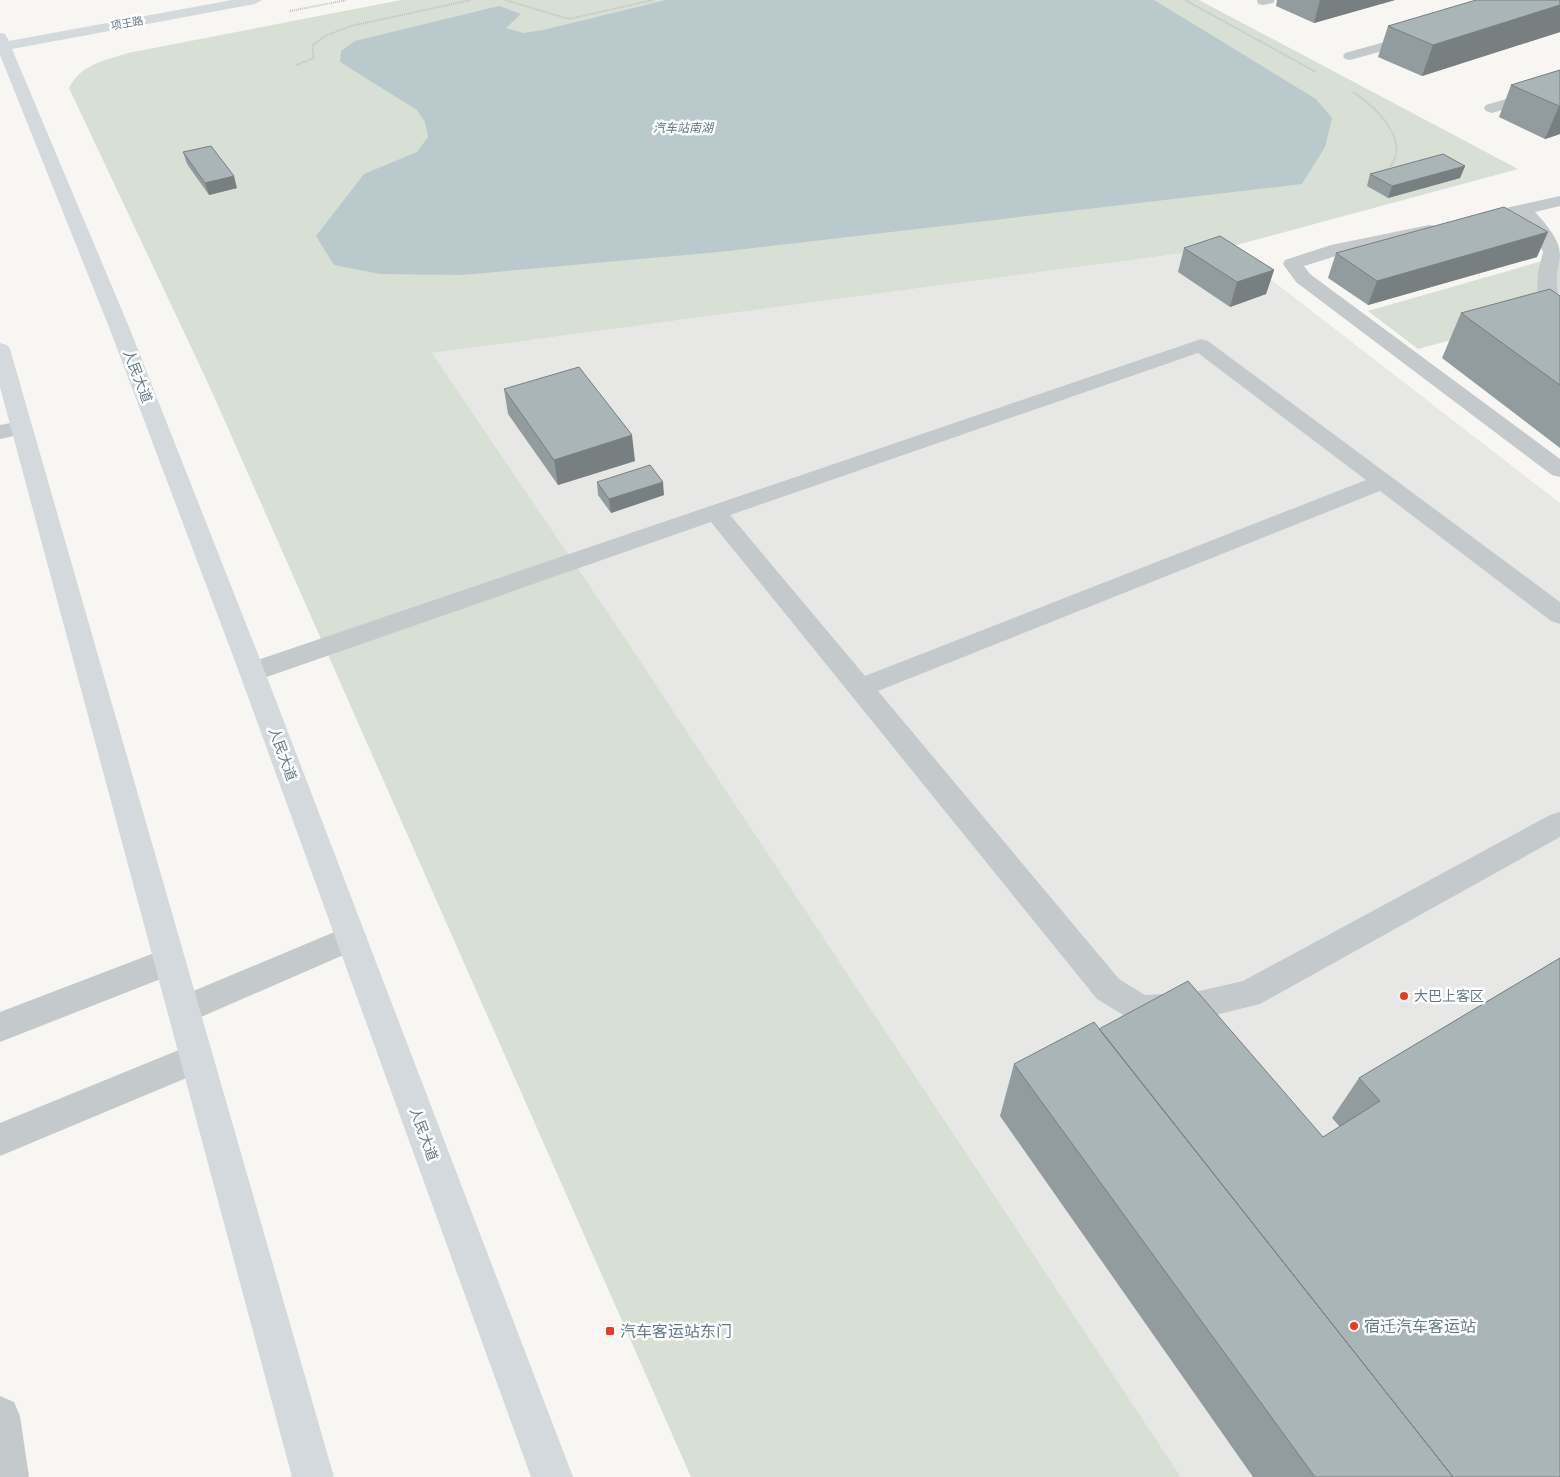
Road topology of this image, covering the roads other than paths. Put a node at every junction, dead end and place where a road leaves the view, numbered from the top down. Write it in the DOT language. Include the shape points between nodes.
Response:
graph roads {
  1 [pos="255,0"];
  2 [pos="1434,32"];
  3 [pos="3,36"];
  4 [pos="1350,56"];
  5 [pos="1560,88"];
  6 [pos="1492,108"];
  7 [pos="1560,201"];
  8 [pos="1522,209"];
  9 [pos="1560,311"];
  10 [pos="0,350"];
  11 [pos="11,430"];
  12 [pos="1560,470"];
  13 [pos="1383,482"];
  14 [pos="715,512"];
  15 [pos="1560,615"];
  16 [pos="252,672"];
  17 [pos="860,688"];
  18 [pos="1560,823"];
  19 [pos="351,938"];
  20 [pos="170,961"];
  21 [pos="183,1010"];
  22 [pos="0,1027"];
  23 [pos="196,1058"];
  24 [pos="0,1140"];
  25 [pos="0,1416"];
  26 [pos="8,1477"];
  27 [pos="313,1477"];
  28 [pos="552,1477"];
  1 -- 3 [label="main road, 项王路"];
  2 -- 4 [label="lane"];
  3 -- 16 [label="main road, 人民大道"];
  5 -- 6 [label="lane"];
  7 -- 8 [label="lane"];
  8 -- 9 [label="lane" via="1542,231 1552,252 1547,295"];
  8 -- 12 [label="lane" via="1332,251 1292,264 1303,278"];
  10 -- 11 [label="main road"];
  11 -- 20 [label="main road"];
  13 -- 14 [label="lane" via="1201,345"];
  13 -- 15 [label="lane"];
  13 -- 17 [label="lane"];
  14 -- 16 [label="lane"];
  14 -- 17 [label="lane"];
  16 -- 19 [label="main road, 人民大道"];
  17 -- 18 [label="lane" via="1108,989 1141,1008 1195,1006 1249,994"];
  19 -- 21 [label="lane"];
  19 -- 28 [label="main road, 人民大道"];
  20 -- 21 [label="main road"];
  20 -- 22 [label="lane"];
  21 -- 23 [label="main road"];
  23 -- 24 [label="lane"];
  23 -- 27 [label="main road"];
  25 -- 26 [label="lane"];
}
